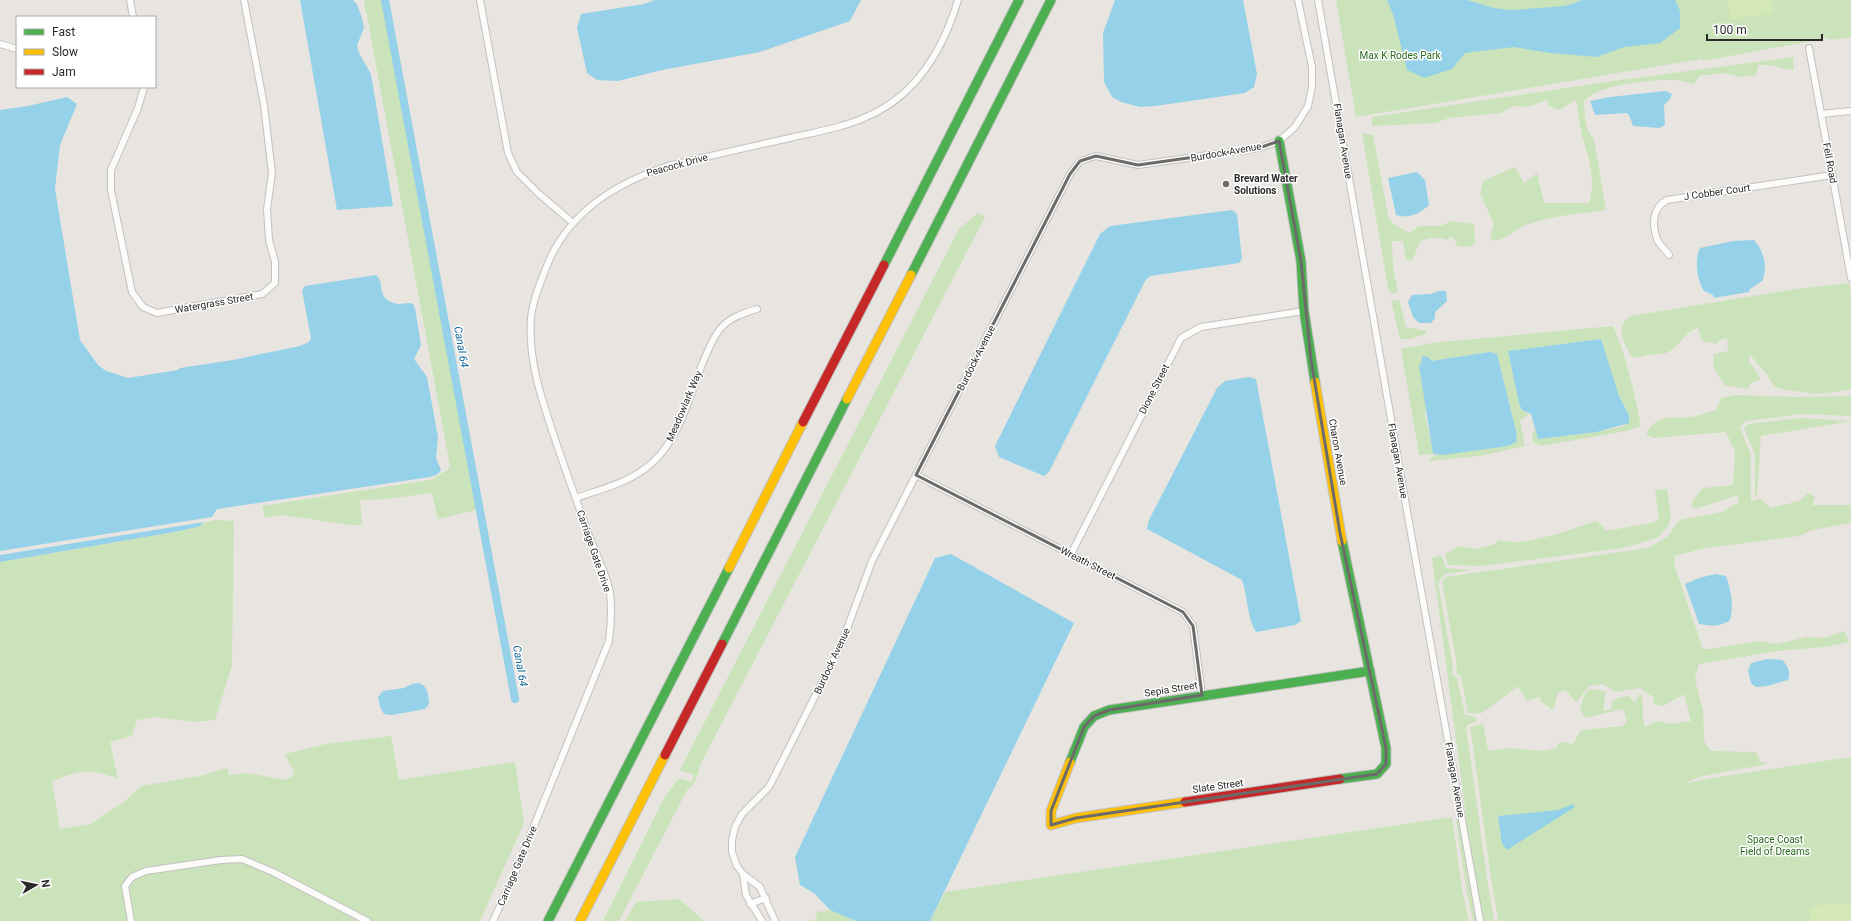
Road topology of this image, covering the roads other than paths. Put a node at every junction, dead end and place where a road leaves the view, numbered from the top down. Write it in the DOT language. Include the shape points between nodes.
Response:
graph roads {
  1 [pos="130,0"];
  2 [pos="244,0"];
  3 [pos="480,0"];
  4 [pos="958,0"];
  5 [pos="1019,0"];
  6 [pos="1051,0"];
  7 [pos="1298,0"];
  8 [pos="1318,0"];
  9 [pos="133,16"];
  10 [pos="0,44"];
  11 [pos="1809,48"];
  12 [pos="16,49"];
  13 [pos="144,88"];
  14 [pos="1851,111"];
  15 [pos="1821,114"];
  16 [pos="1279,141"];
  17 [pos="1832,175"];
  18 [pos="573,223"];
  19 [pos="1670,255"];
  20 [pos="1851,278"];
  21 [pos="756,309"];
  22 [pos="1304,311"];
  23 [pos="916,475"];
  24 [pos="576,498"];
  25 [pos="1070,554"];
  26 [pos="1370,671"];
  27 [pos="1202,695"];
  28 [pos="1386,764"];
  29 [pos="1051,825"];
  30 [pos="743,874"];
  31 [pos="766,898"];
  32 [pos="750,904"];
  33 [pos="131,921"];
  34 [pos="367,921"];
  35 [pos="492,921"];
  36 [pos="548,921"];
  37 [pos="580,921"];
  38 [pos="762,921"];
  39 [pos="775,921"];
  40 [pos="1480,921"];
  1 -- 9 [label="street"];
  2 -- 13 [label="street, Watergrass Street" via="264,105 272,174 267,209 269,240 275,262 275,283 262,294 157,313 142,306 132,292 111,190 111,170 138,108"];
  3 -- 18 [label="street" via="508,153 517,172"];
  4 -- 18 [label="street, Peacock Drive" via="951,24 934,58 900,97 884,108 865,118 836,127 646,173 605,194"];
  5 -- 36 [label="main road"];
  6 -- 37 [label="main road"];
  7 -- 16 [label="street, Burdock Avenue" via="1312,67 1312,87 1308,106 1295,127"];
  8 -- 40 [label="street, Flanagan Avenue"];
  10 -- 12 [label="street"];
  11 -- 15 [label="street, Fell Road"];
  14 -- 15 [label="street"];
  15 -- 17 [label="street, Fell Road"];
  16 -- 22 [label="main road, Charon Avenue" via="1301,261"];
  16 -- 23 [label="street, Burdock Avenue" via="1259,148 1138,165 1096,156 1080,161 1070,174"];
  17 -- 19 [label="street, J Cobber Court" via="1667,200 1659,204 1654,219 1658,240"];
  17 -- 20 [label="street, Fell Road"];
  18 -- 24 [label="street, Carriage Gate Drive" via="555,247 538,289 531,317 531,347 541,398"];
  21 -- 24 [label="street, Meadowlark Way" via="732,318 720,328 710,344 677,429 666,448 652,463 626,480"];
  22 -- 25 [label="street, Dione Street" via="1201,327 1181,338"];
  22 -- 26 [label="main road, Charon Avenue" via="1340,533"];
  23 -- 25 [label="street, Wreath Street"];
  23 -- 30 [label="street, Burdock Avenue" via="872,561 841,645 769,787 742,814 735,827 732,852"];
  24 -- 35 [label="street, Carriage Gate Drive" via="610,592 612,619 609,642 512,880"];
  25 -- 27 [label="street, Wreath Street" via="1182,612 1193,626"];
  26 -- 27 [label="main road, Sepia Street"];
  26 -- 28 [label="main road, Charon Avenue" via="1386,748"];
  27 -- 29 [label="main road, Sepia Street" via="1109,710 1094,716 1084,727 1051,811"];
  28 -- 29 [label="main road, Slate Street" via="1377,774 1076,818"];
  30 -- 31 [label="street, Burdock Avenue" via="760,887"];
  30 -- 32 [label="street, Burdock Avenue"];
  31 -- 32 [label="street"];
  31 -- 39 [label="street, Burdock Avenue"];
  32 -- 38 [label="street, Burdock Avenue"];
  33 -- 34 [label="street" via="125,886 132,877 146,871 242,859 273,872"];
}
